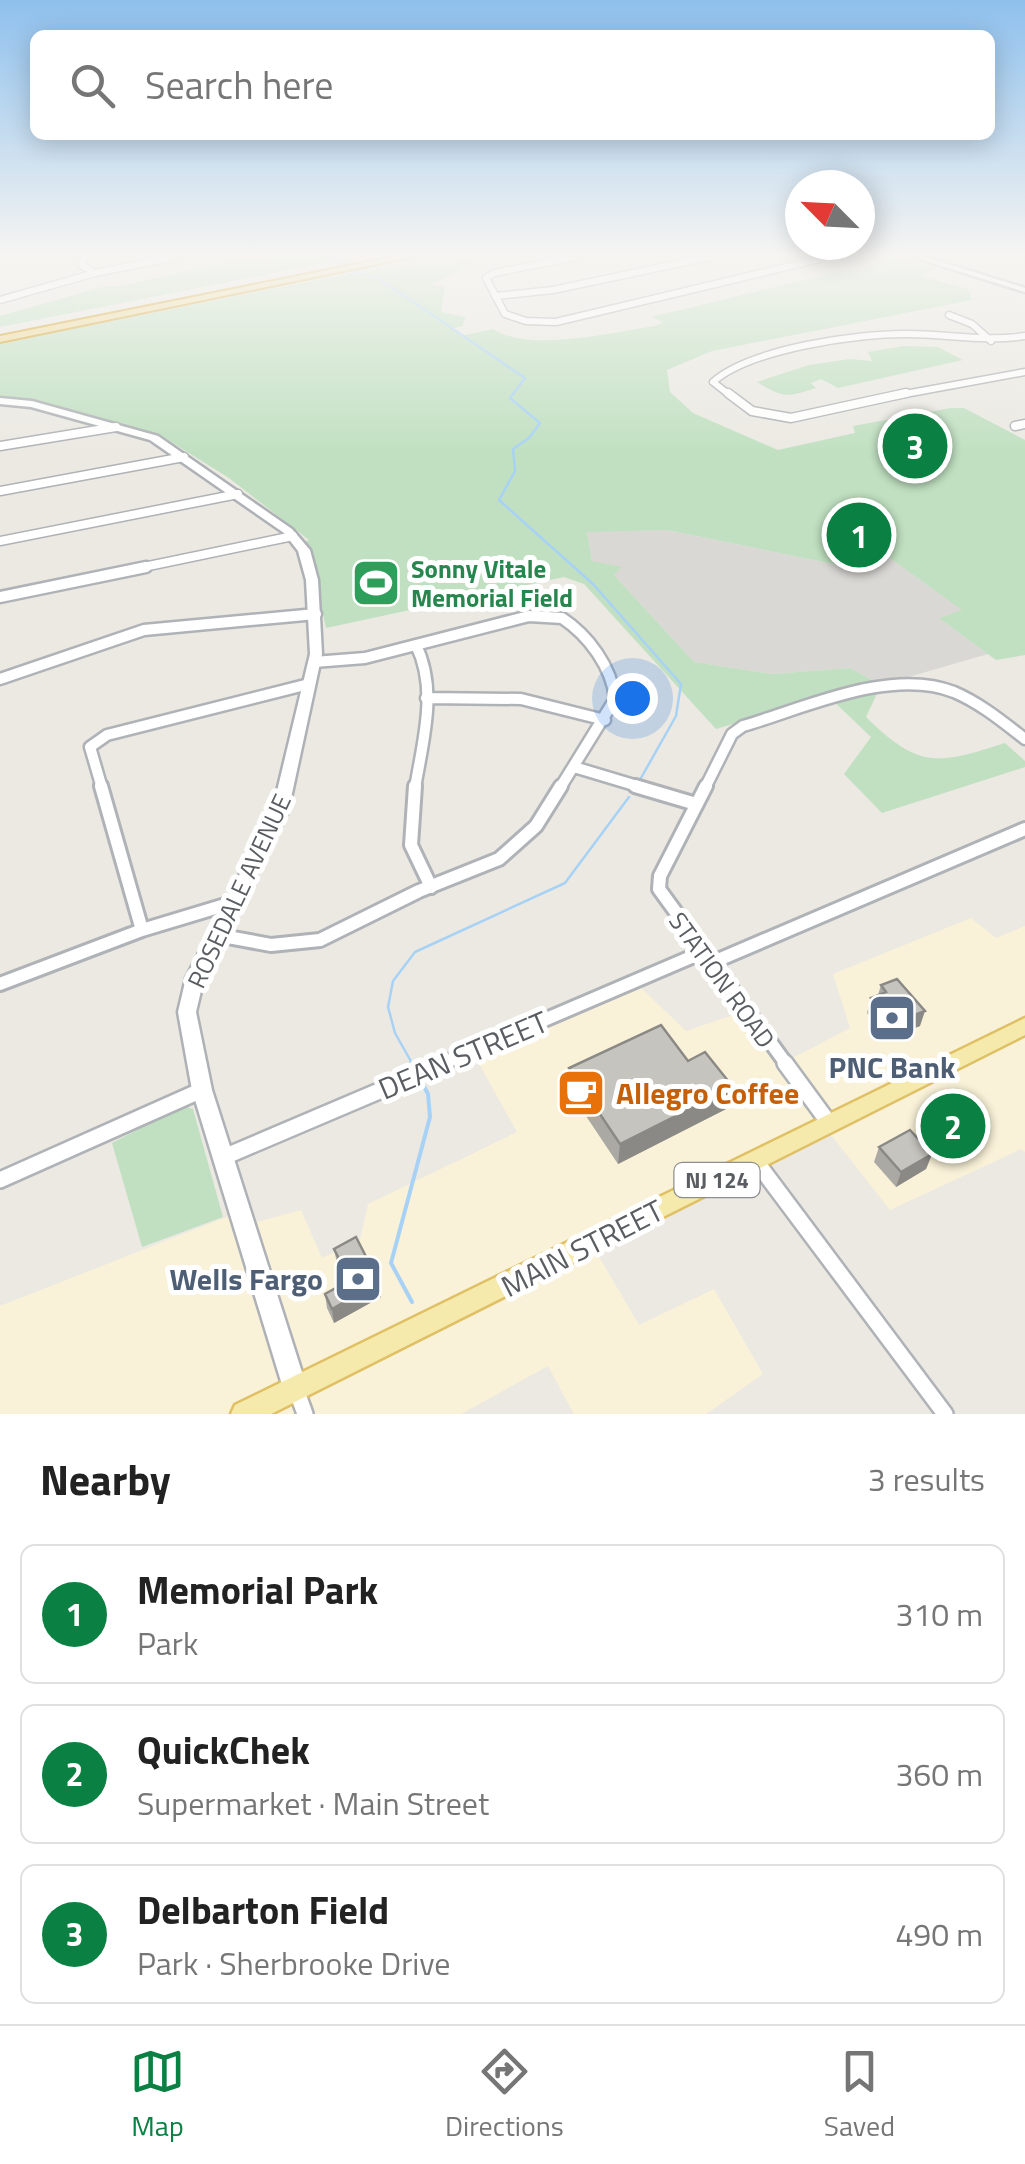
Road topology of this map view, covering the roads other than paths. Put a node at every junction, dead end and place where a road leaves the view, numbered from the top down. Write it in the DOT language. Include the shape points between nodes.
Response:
graph roads {
  1 [pos="58,323"];
  2 [pos="63,323"];
  3 [pos="969,323"];
  4 [pos="0,335"];
  5 [pos="1025,336"];
  6 [pos="992,341"];
  7 [pos="1025,372"];
  8 [pos="0,402"];
  9 [pos="1025,424"];
  10 [pos="117,426"];
  11 [pos="1015,426"];
  12 [pos="0,446"];
  13 [pos="184,457"];
  14 [pos="0,491"];
  15 [pos="238,494"];
  16 [pos="293,536"];
  17 [pos="0,540"];
  18 [pos="0,597"];
  19 [pos="316,614"];
  20 [pos="416,645"];
  21 [pos="314,662"];
  22 [pos="0,679"];
  23 [pos="309,684"];
  24 [pos="426,698"];
  25 [pos="605,720"];
  26 [pos="1025,739"];
  27 [pos="574,768"];
  28 [pos="696,804"];
  29 [pos="1025,829"];
  30 [pos="431,887"];
  31 [pos="235,902"];
  32 [pos="142,930"];
  33 [pos="217,935"];
  34 [pos="707,958"];
  35 [pos="0,984"];
  36 [pos="1025,1026"];
  37 [pos="202,1090"];
  38 [pos="829,1123"];
  39 [pos="222,1157"];
  40 [pos="755,1160"];
  41 [pos="0,1180"];
  42 [pos="296,1388"];
  43 [pos="244,1414"];
  44 [pos="305,1414"];
  45 [pos="945,1414"];
  1 -- 4 [label="highway"];
  2 -- 4 [label="highway"];
  3 -- 6 [label="street"];
  5 -- 6 [label="street"];
  6 -- 7 [label="street" via="881,335 767,358 720,373 713,382 752,411 790,418"];
  8 -- 10 [label="street"];
  9 -- 11 [label="street"];
  10 -- 12 [label="street"];
  10 -- 13 [label="street"];
  13 -- 14 [label="street"];
  13 -- 15 [label="street"];
  15 -- 16 [label="street"];
  15 -- 17 [label="street"];
  16 -- 18 [label="street"];
  16 -- 19 [label="street, ROSEDALE AVENUE" via="308,565"];
  19 -- 21 [label="street, ROSEDALE AVENUE"];
  19 -- 22 [label="street" via="144,630"];
  20 -- 21 [label="street"];
  20 -- 24 [label="street" via="428,667"];
  20 -- 25 [label="street" via="529,616 559,617 614,681 615,699"];
  21 -- 23 [label="street, ROSEDALE AVENUE"];
  23 -- 31 [label="street, ROSEDALE AVENUE" via="280,812"];
  23 -- 32 [label="street" via="107,735 90,748"];
  24 -- 25 [label="street" via="521,699"];
  24 -- 30 [label="street" via="410,834 415,862"];
  25 -- 27 [label="street"];
  26 -- 28 [label="street, STATION ROAD" via="962,692 878,686 736,730"];
  27 -- 28 [label="street"];
  27 -- 30 [label="street" via="512,850"];
  28 -- 34 [label="street, STATION ROAD" via="659,889"];
  29 -- 34 [label="street, DEAN STREET"];
  30 -- 33 [label="street" via="304,944"];
  31 -- 32 [label="street"];
  31 -- 33 [label="street, ROSEDALE AVENUE"];
  32 -- 35 [label="street"];
  33 -- 37 [label="street, ROSEDALE AVENUE" via="194,978 188,1012"];
  34 -- 38 [label="street, STATION ROAD"];
  34 -- 39 [label="street, DEAN STREET"];
  36 -- 38 [label="main road, MAIN STREET / NJ 124"];
  37 -- 39 [label="street, ROSEDALE AVENUE"];
  37 -- 41 [label="street"];
  38 -- 40 [label="main road, MAIN STREET / NJ 124"];
  39 -- 42 [label="street, ROSEDALE AVENUE"];
  40 -- 42 [label="main road, MAIN STREET / NJ 124"];
  40 -- 45 [label="street"];
  42 -- 43 [label="main road, MAIN STREET / NJ 124"];
  42 -- 44 [label="street"];
}
